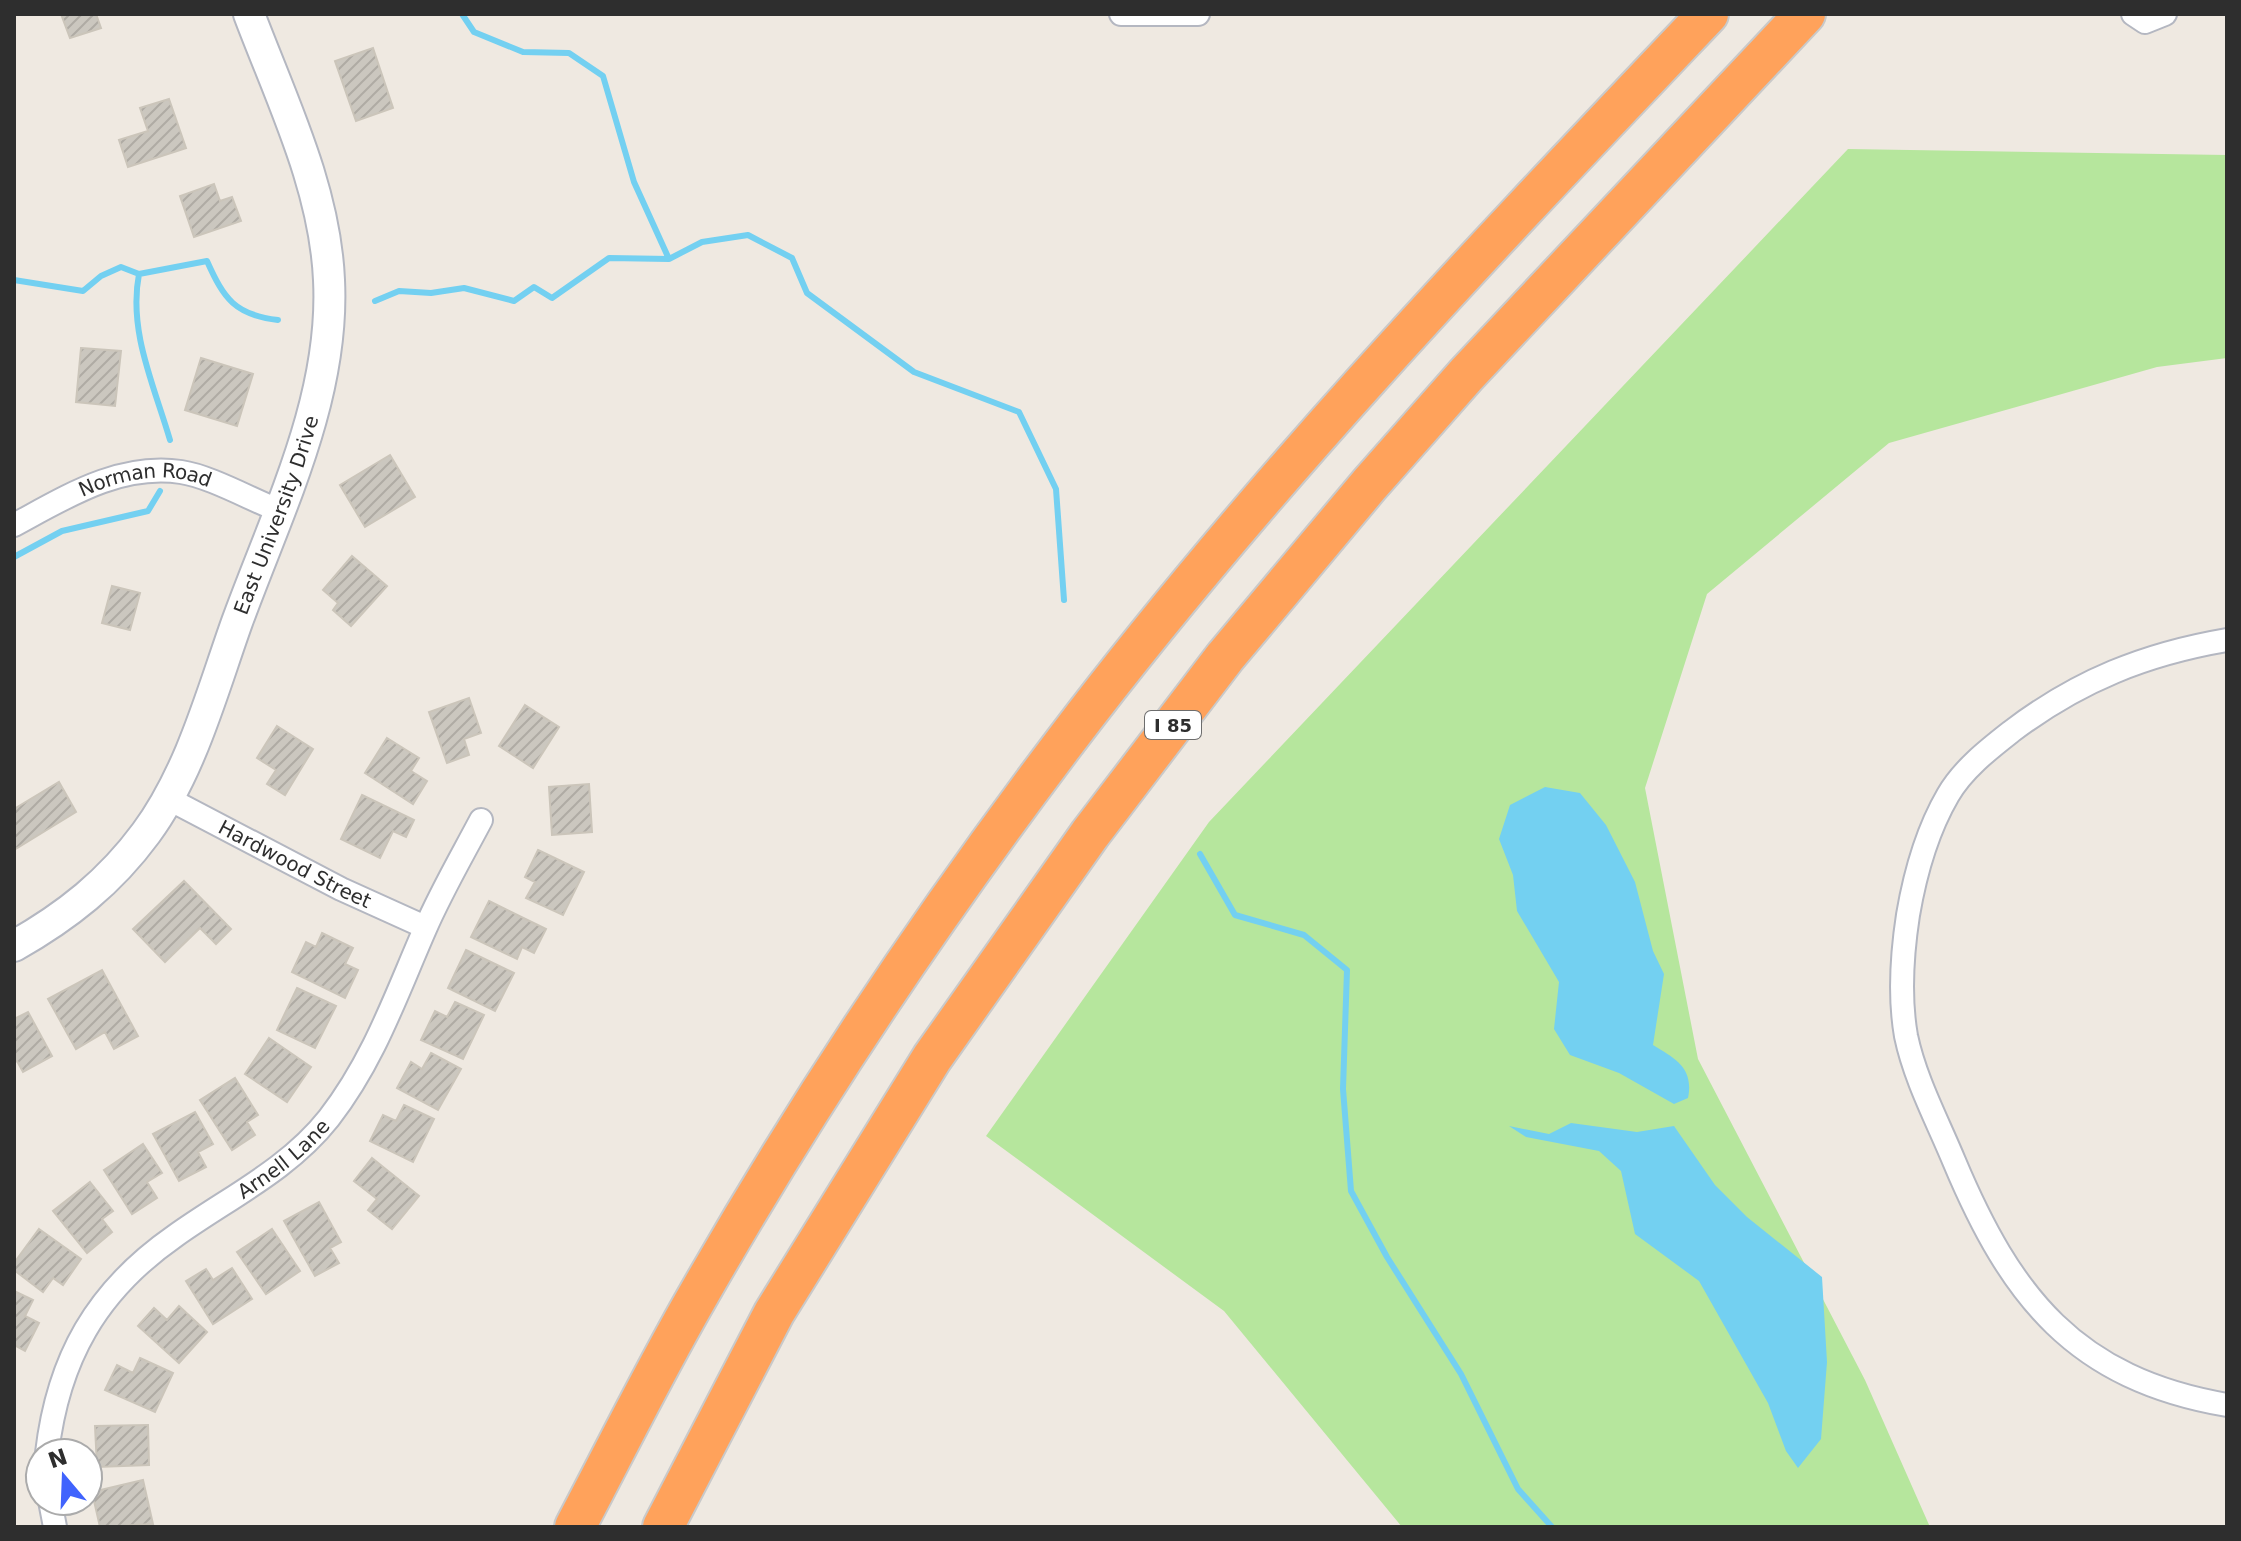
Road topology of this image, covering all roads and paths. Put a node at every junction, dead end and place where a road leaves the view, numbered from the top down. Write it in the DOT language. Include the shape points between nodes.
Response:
graph roads {
  1 [pos="249,14"];
  2 [pos="1121,14"];
  3 [pos="1198,14"];
  4 [pos="1708,14"];
  5 [pos="1805,14"];
  6 [pos="2133,14"];
  7 [pos="2165,14"];
  8 [pos="278,510"];
  9 [pos="14,525"];
  10 [pos="2227,640"];
  11 [pos="167,798"];
  12 [pos="481,820"];
  13 [pos="425,927"];
  14 [pos="14,946"];
  15 [pos="2227,1405"];
  16 [pos="49,1437"];
  17 [pos="575,1527"];
  18 [pos="663,1527"];
  1 -- 8 [label="main road, East University Drive" via="314,189 329,278 319,394"];
  2 -- 3 [label="street"];
  4 -- 17 [label="highway" via="1348,397 1176,600 1064,743 908,960 779,1159 694,1301"];
  5 -- 18 [label="highway, I 85" via="1369,485 1225,657 1090,834 932,1058 840,1205 774,1313"];
  6 -- 7 [label="street" via="2145,22"];
  8 -- 9 [label="street, Norman Road" via="182,472 135,472 90,485"];
  8 -- 11 [label="main road, East University Drive" via="197,734"];
  10 -- 15 [label="street" via="2185,647 2094,678 2051,702 1961,776 1928,839 1913,886 1902,988 1906,1036 1921,1083 1976,1215 1999,1256 2060,1330 2097,1361 2142,1383"];
  11 -- 13 [label="street, Hardwood Street"];
  11 -- 14 [label="main road, East University Drive" via="139,842 88,898"];
  12 -- 13 [label="street, Arnell Lane"];
  13 -- 16 [label="street, Arnell Lane" via="388,1020 355,1083 293,1155 174,1236 104,1301 67,1362"];
}
